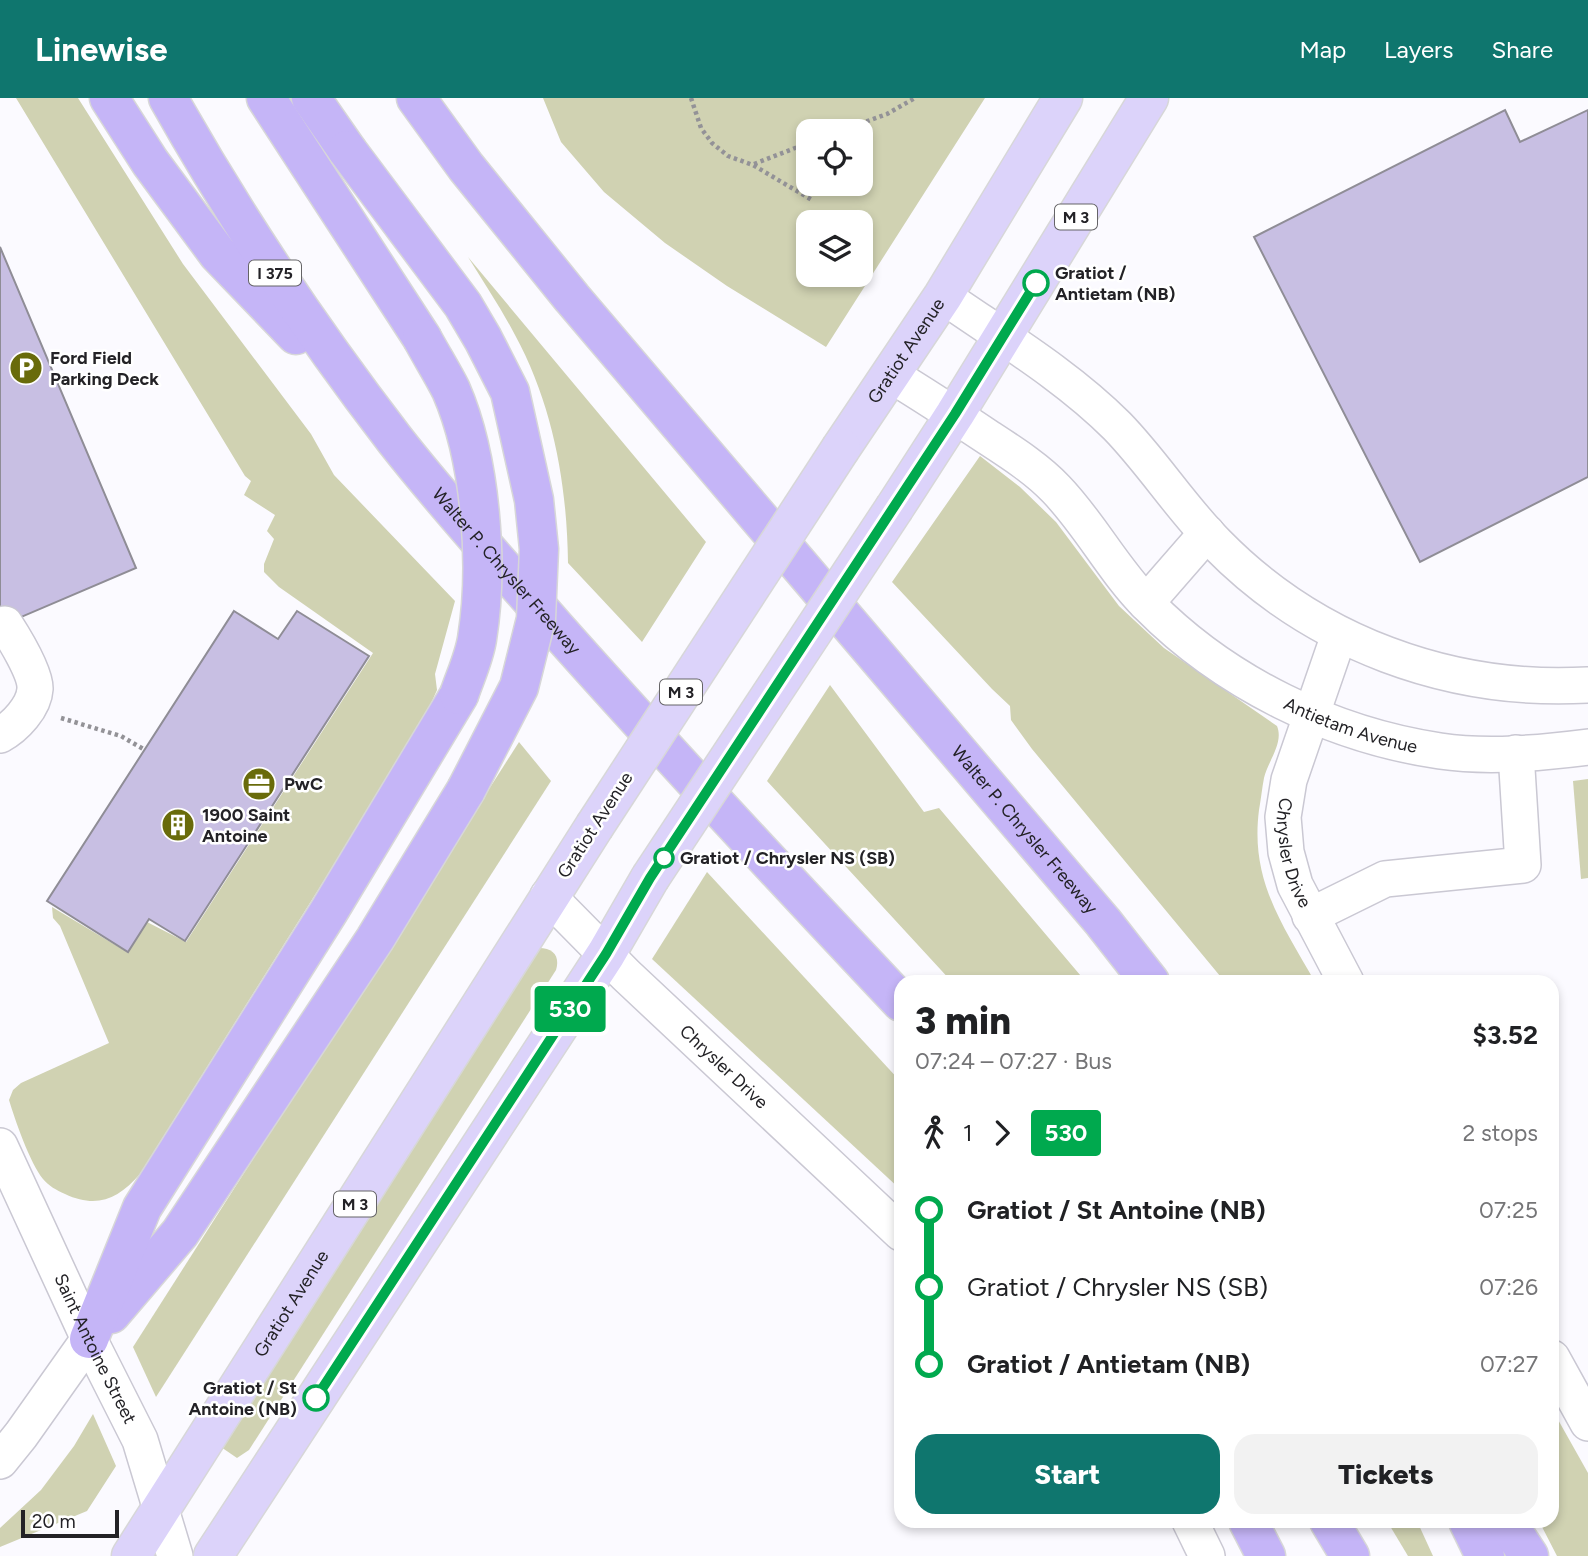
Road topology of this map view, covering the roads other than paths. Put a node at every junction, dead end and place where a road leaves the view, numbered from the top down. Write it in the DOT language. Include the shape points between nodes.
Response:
graph roads {
  1 [pos="109,98"];
  2 [pos="168,98"];
  3 [pos="265,98"];
  4 [pos="311,98"];
  5 [pos="416,98"];
  6 [pos="1063,98"];
  7 [pos="1149,98"];
  8 [pos="943,296"];
  9 [pos="1003,337"];
  10 [pos="891,375"];
  11 [pos="955,414"];
  12 [pos="395,440"];
  13 [pos="1207,533"];
  14 [pos="1146,603"];
  15 [pos="5,624"];
  16 [pos="1339,635"];
  17 [pos="1588,685"];
  18 [pos="1310,715"];
  19 [pos="0,735"];
  20 [pos="1588,747"];
  21 [pos="1516,753"];
  22 [pos="673,760"];
  23 [pos="548,896"];
  24 [pos="1310,916"];
  25 [pos="606,954"];
  26 [pos="1145,975"];
  27 [pos="1342,975"];
  28 [pos="894,995"];
  29 [pos="894,1024"];
  30 [pos="0,1146"];
  31 [pos="894,1226"];
  32 [pos="89,1339"];
  33 [pos="1559,1371"];
  34 [pos="1588,1423"];
  35 [pos="0,1461"];
  36 [pos="160,1511"];
  37 [pos="1193,1528"];
  38 [pos="1252,1528"];
  39 [pos="1333,1528"];
  40 [pos="1471,1528"];
  41 [pos="1511,1528"];
  42 [pos="131,1556"];
  43 [pos="175,1556"];
  44 [pos="213,1556"];
  45 [pos="1207,1556"];
  46 [pos="1266,1556"];
  47 [pos="1350,1556"];
  48 [pos="1485,1556"];
  49 [pos="1529,1556"];
  1 -- 12 [label="highway" via="218,254"];
  2 -- 12 [label="highway, Walter P. Chrysler Freeway / I 375" via="266,259"];
  3 -- 32 [label="highway, bridge" via="451,390 470,445 477,498 483,577 477,641 458,695 142,1208"];
  4 -- 32 [label="highway, bridge" via="463,305 510,392 534,500 536,619 519,687 466,790 375,939 180,1233"];
  5 -- 26 [label="highway, Walter P. Chrysler Freeway" via="572,298"];
  6 -- 8 [label="main road, Gratiot Avenue / M 3"];
  7 -- 9 [label="main road, M 3"];
  8 -- 9 [label="street"];
  8 -- 10 [label="main road, Gratiot Avenue / M 3"];
  9 -- 11 [label="main road, M 3"];
  9 -- 13 [label="street" via="1085,396 1119,428"];
  10 -- 11 [label="street, Antietam Avenue"];
  10 -- 23 [label="main road, Gratiot Avenue / M 3, bridge"];
  11 -- 14 [label="street, Antietam Avenue" via="1055,487"];
  11 -- 25 [label="main road, M 3, bridge" via="650,878"];
  12 -- 22 [label="highway, Walter P. Chrysler Freeway / I 375"];
  13 -- 14 [label="street"];
  13 -- 16 [label="street" via="1273,595"];
  14 -- 18 [label="street, Antietam Avenue" via="1185,640 1238,677"];
  15 -- 19 [label="street" via="35,688 28,708"];
  16 -- 17 [label="street" via="1444,673 1505,683"];
  16 -- 18 [label="street, Chrysler Drive"];
  18 -- 21 [label="street, Antietam Avenue" via="1379,739 1442,752"];
  18 -- 24 [label="street, Chrysler Drive" via="1289,780 1283,817 1295,885"];
  20 -- 21 [label="street, Antietam Avenue"];
  21 -- 24 [label="street" via="1523,865 1385,879"];
  22 -- 28 [label="highway, Walter P. Chrysler Freeway / I 375"];
  22 -- 29 [label="highway"];
  23 -- 25 [label="street, Chrysler Drive"];
  23 -- 36 [label="main road, Gratiot Avenue / M 3"];
  24 -- 27 [label="street, Chrysler Drive"];
  25 -- 31 [label="street, Chrysler Drive"];
  25 -- 44 [label="main road, M 3"];
  30 -- 32 [label="street, Saint Antoine Street"];
  32 -- 35 [label="street"];
  32 -- 36 [label="street, Saint Antoine Street" via="140,1440"];
  33 -- 34 [label="street"];
  36 -- 42 [label="main road, Gratiot Avenue / M 3"];
  36 -- 43 [label="street, Saint Antoine Street"];
  37 -- 45 [label="street"];
  38 -- 46 [label="highway"];
  39 -- 47 [label="highway"];
  40 -- 48 [label="highway"];
  41 -- 49 [label="highway"];
}
